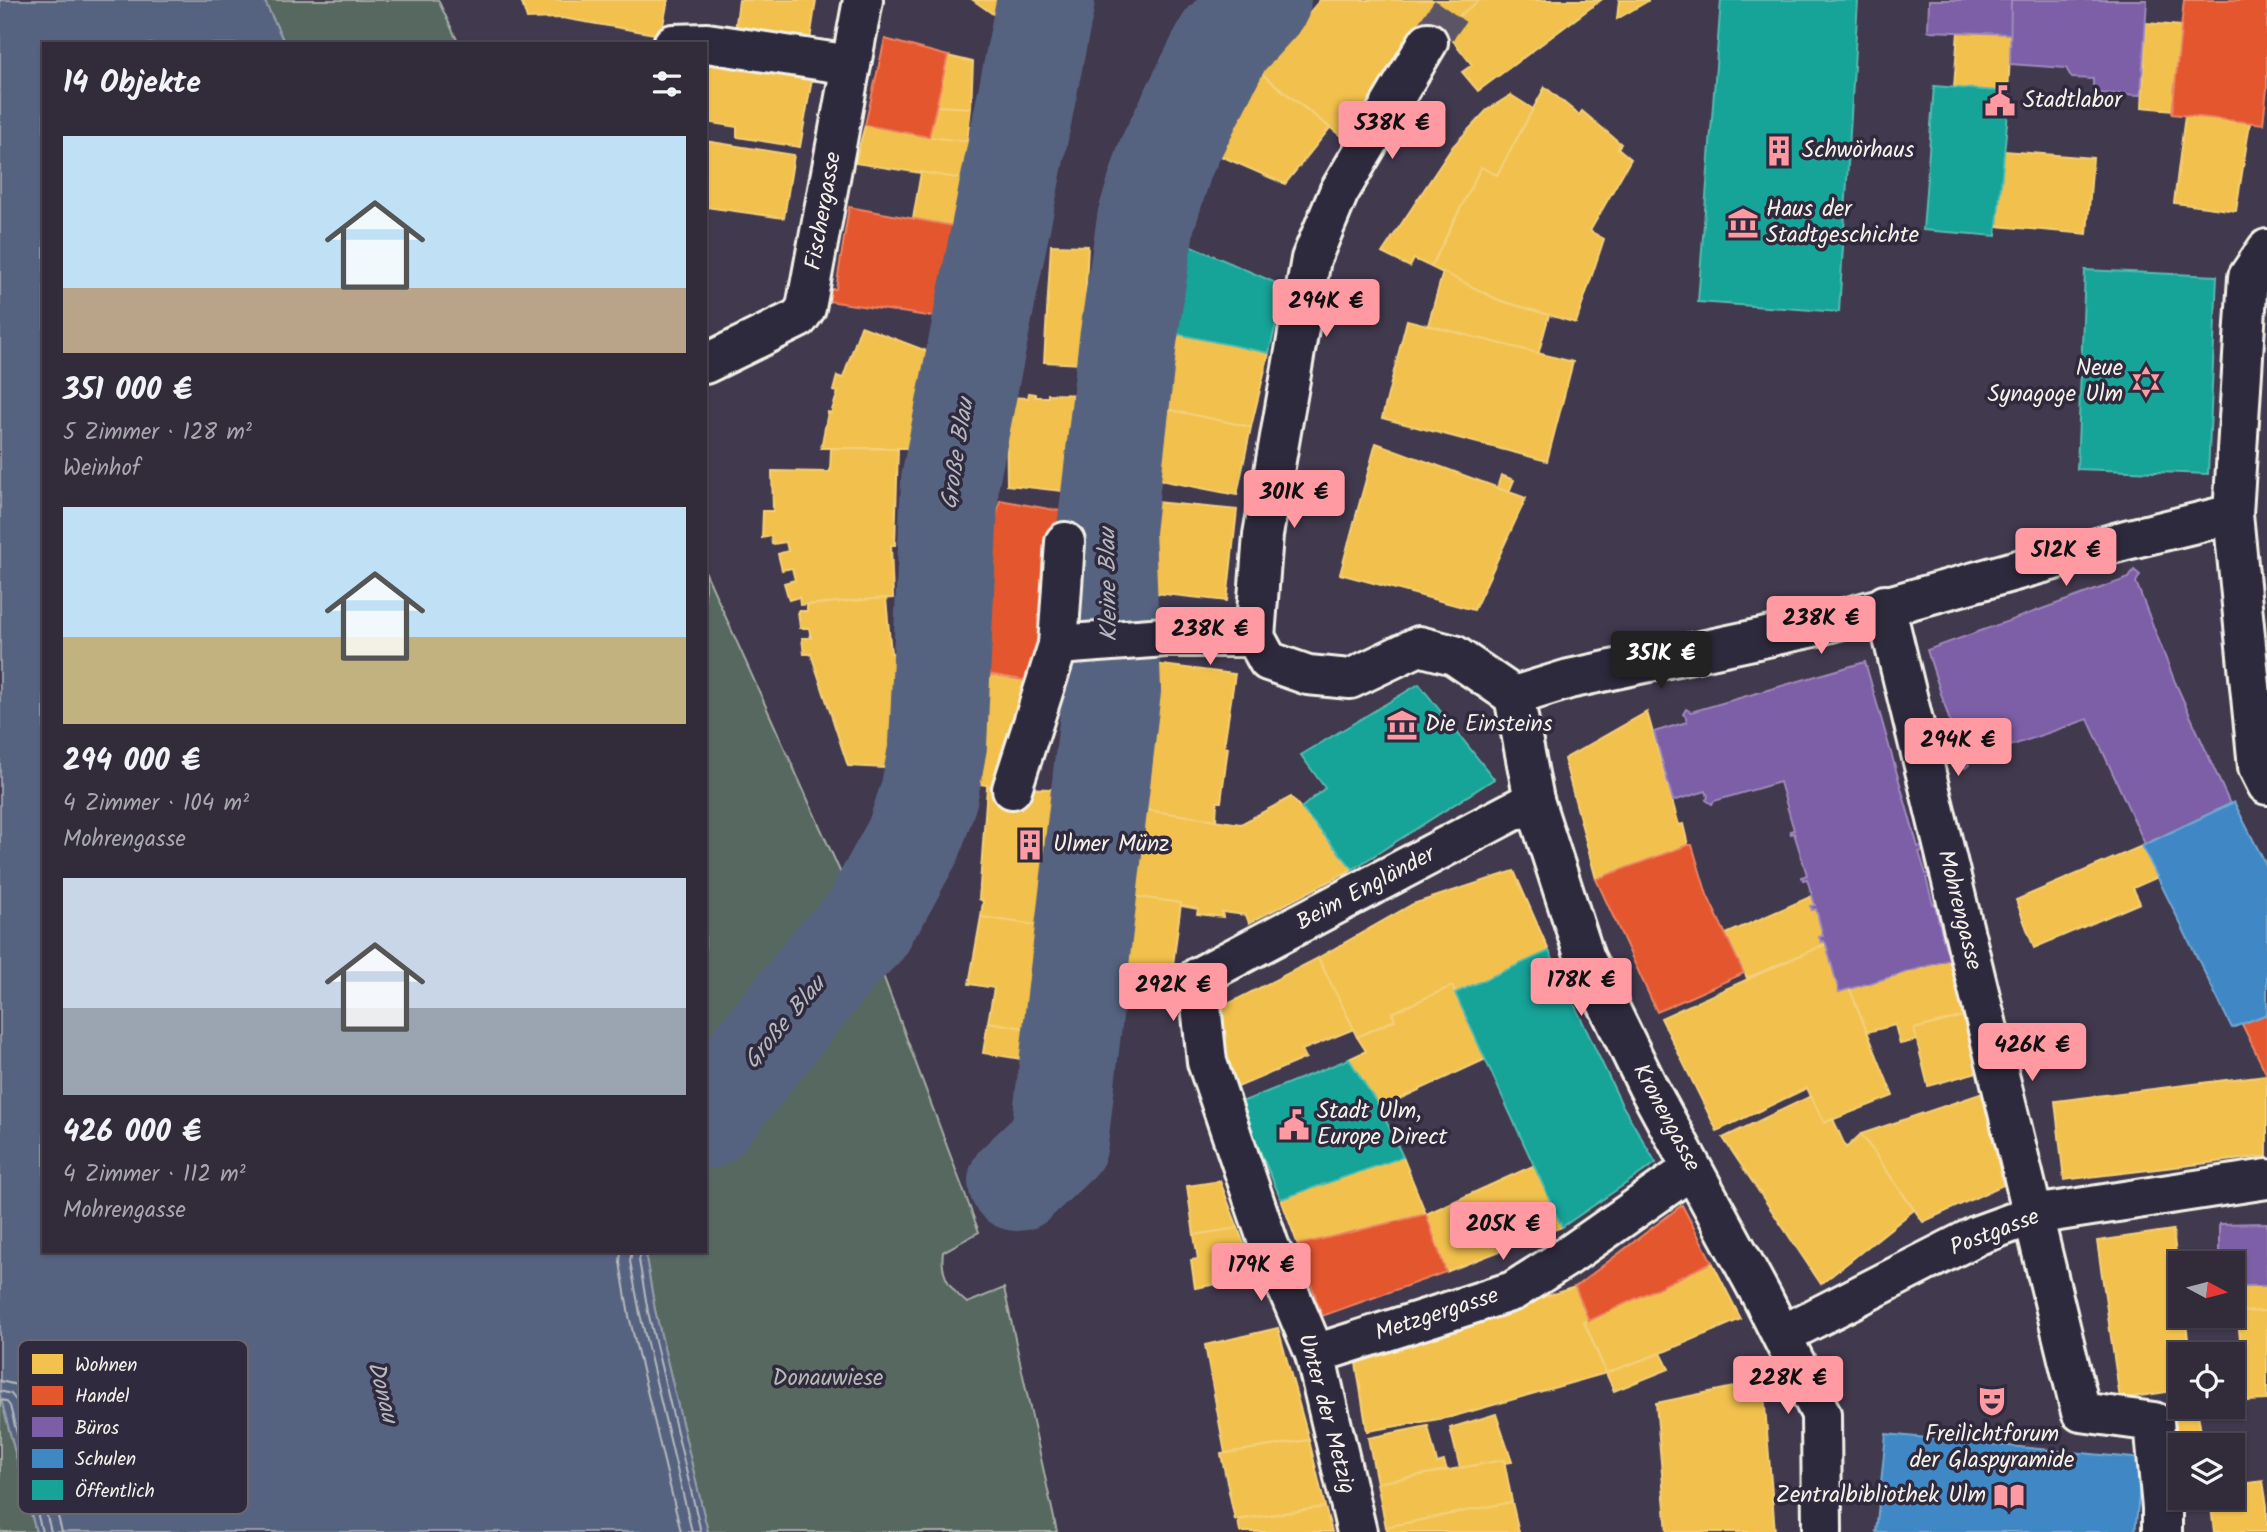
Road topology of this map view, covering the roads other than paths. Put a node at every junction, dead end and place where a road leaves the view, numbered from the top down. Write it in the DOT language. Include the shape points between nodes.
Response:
graph roads {
  1 [pos="863,0"];
  2 [pos="1428,41"];
  3 [pos="707,43"];
  4 [pos="851,65"];
  5 [pos="2267,248"];
  6 [pos="707,363"];
  7 [pos="2233,514"];
  8 [pos="1065,542"];
  9 [pos="1885,606"];
  10 [pos="1066,645"];
  11 [pos="1261,649"];
  12 [pos="1514,696"];
  13 [pos="2267,785"];
  14 [pos="1012,789"];
  15 [pos="1534,800"];
  16 [pos="1198,977"];
  17 [pos="1692,1170"];
  18 [pos="2267,1179"];
  19 [pos="2033,1215"];
  20 [pos="1782,1335"];
  21 [pos="1315,1354"];
  22 [pos="1357,1532"];
  23 [pos="1822,1532"];
  24 [pos="2162,1532"];
  1 -- 4 [label="street, Fischergasse"];
  2 -- 11 [label="street" via="1339,192 1311,259 1263,535"];
  3 -- 4 [label="street"];
  4 -- 6 [label="street, Fischergasse" via="806,308 799,318"];
  5 -- 7 [label="street" via="2248,277"];
  7 -- 9 [label="street"];
  7 -- 13 [label="street" via="2258,767"];
  8 -- 10 [label="street"];
  9 -- 12 [label="street" via="1798,631 1569,679"];
  9 -- 19 [label="street, Mohrengasse"];
  10 -- 11 [label="street" via="1165,637"];
  10 -- 14 [label="street"];
  11 -- 12 [label="street" via="1308,675 1350,679 1419,646 1454,655"];
  12 -- 15 [label="street, Kronengasse"];
  15 -- 16 [label="street, Beim Engländer"];
  15 -- 17 [label="street, Kronengasse" via="1585,958"];
  16 -- 21 [label="street, Unter der Metzig" via="1207,1062 1269,1245"];
  17 -- 20 [label="street, Kronengasse"];
  17 -- 21 [label="street, Metzgergasse" via="1513,1290"];
  18 -- 19 [label="street, Postgasse"];
  19 -- 20 [label="street, Postgasse" via="1978,1235"];
  19 -- 24 [label="street, Mohrengasse" via="2081,1412 2154,1422"];
  20 -- 23 [label="street, Kronengasse" via="1821,1414"];
  21 -- 22 [label="street, Unter der Metzig"];
}
